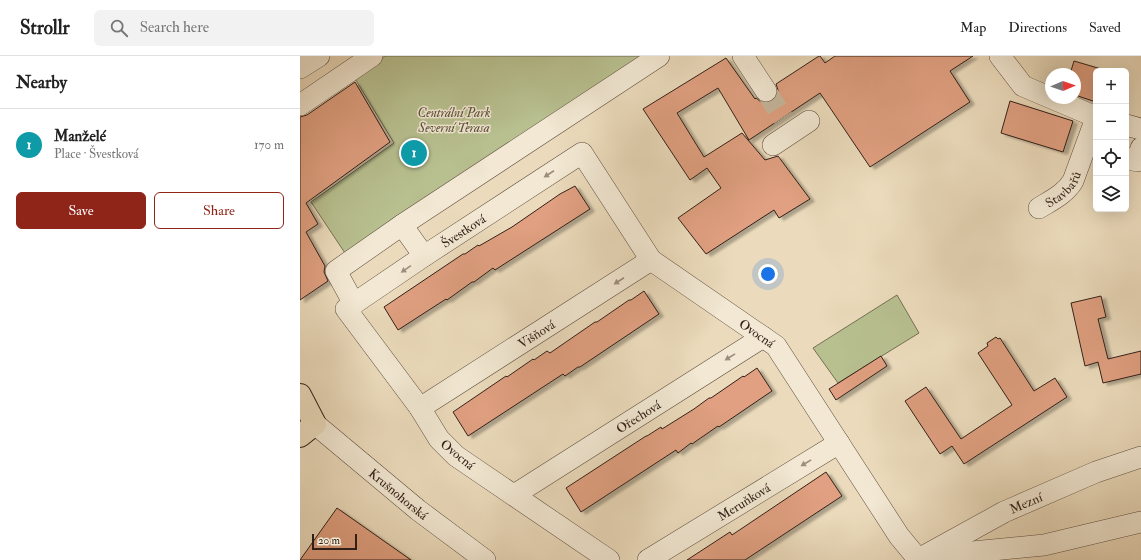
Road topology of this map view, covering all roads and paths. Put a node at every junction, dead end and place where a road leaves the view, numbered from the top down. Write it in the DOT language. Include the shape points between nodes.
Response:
graph roads {
  1 [pos="319,56"];
  2 [pos="372,56"];
  3 [pos="659,56"];
  4 [pos="743,56"];
  5 [pos="1000,56"];
  6 [pos="300,68"];
  7 [pos="766,91"];
  8 [pos="300,105"];
  9 [pos="1093,117"];
  10 [pos="795,124"];
  11 [pos="1129,126"];
  12 [pos="1093,127"];
  13 [pos="1141,128"];
  14 [pos="773,145"];
  15 [pos="1141,148"];
  16 [pos="582,153"];
  17 [pos="1129,159"];
  18 [pos="1039,208"];
  19 [pos="402,225"];
  20 [pos="424,256"];
  21 [pos="651,260"];
  22 [pos="350,307"];
  23 [pos="763,336"];
  24 [pos="300,395"];
  25 [pos="420,408"];
  26 [pos="305,424"];
  27 [pos="839,442"];
  28 [pos="1141,456"];
  29 [pos="514,495"];
  30 [pos="1141,522"];
  31 [pos="464,554"];
  32 [pos="485,560"];
  33 [pos="609,560"];
  34 [pos="648,560"];
  35 [pos="917,560"];
  36 [pos="948,560"];
  1 -- 6 [label="street"];
  2 -- 8 [label="street"];
  3 -- 19 [label="street"];
  4 -- 7 [label="street"];
  5 -- 9 [label="street" via="1022,86"];
  10 -- 14 [label="street"];
  11 -- 13 [label="street"];
  12 -- 18 [label="street, Stavbařů" via="1074,181 1061,195"];
  15 -- 17 [label="street" via="1137,161"];
  16 -- 20 [label="street, Švestková, one-way"];
  16 -- 21 [label="street, Ovocná"];
  19 -- 20 [label="street"];
  19 -- 22 [label="street, Ovocná" via="336,271"];
  20 -- 22 [label="street, Švestková, one-way"];
  21 -- 23 [label="street, Ovocná"];
  21 -- 25 [label="street, Višňová, one-way"];
  22 -- 25 [label="street, Ovocná"];
  23 -- 27 [label="street, Ovocná" via="776,346"];
  23 -- 29 [label="street, Ořechová, one-way"];
  24 -- 26 [label="main road, Krušnohorská"];
  25 -- 29 [label="street, Ovocná" via="439,440 456,456"];
  26 -- 31 [label="street, Krušnohorská" via="418,510"];
  27 -- 34 [label="street, Meruňková, one-way"];
  27 -- 35 [label="street, Ovocná"];
  28 -- 35 [label="street, Mezní" via="1096,472 1004,512"];
  29 -- 33 [label="street, Ovocná"];
  30 -- 36 [label="street" via="1044,545 962,553"];
  31 -- 32 [label="street, Krušnohorská"];
}
